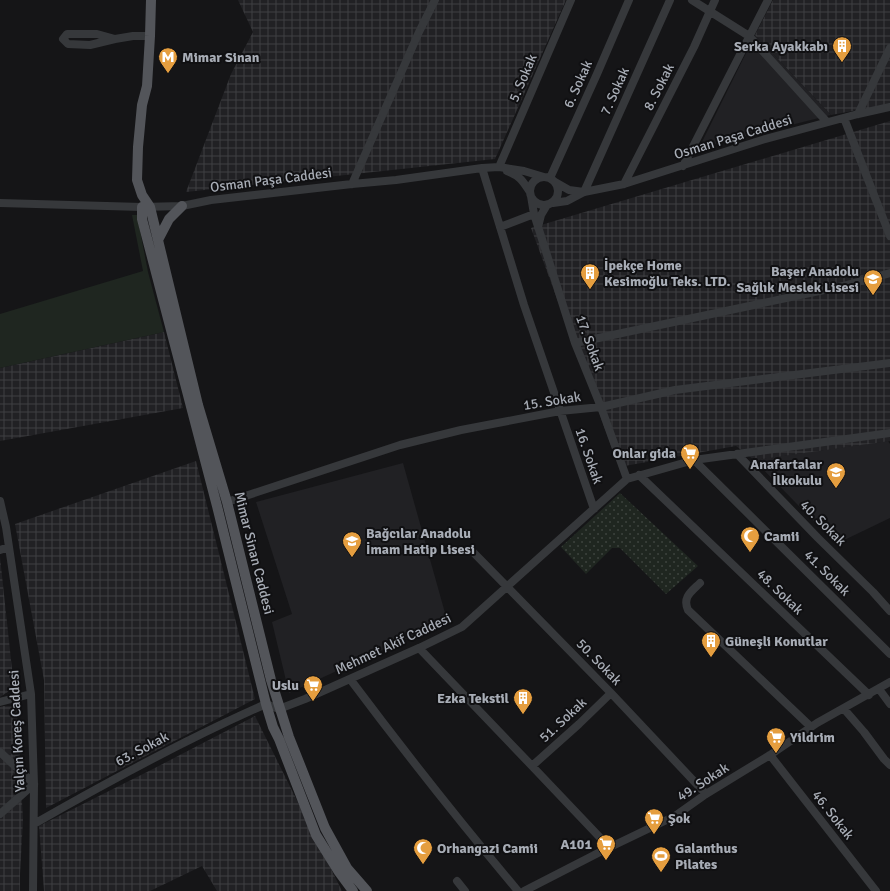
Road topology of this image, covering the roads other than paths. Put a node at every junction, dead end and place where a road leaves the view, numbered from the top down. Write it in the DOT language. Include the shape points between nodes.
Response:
graph roads {
  1 [pos="151,0"];
  2 [pos="435,0"];
  3 [pos="571,0"];
  4 [pos="629,0"];
  5 [pos="670,0"];
  6 [pos="692,0"];
  7 [pos="715,0"];
  8 [pos="768,0"];
  9 [pos="710,11"];
  10 [pos="150,36"];
  11 [pos="749,36"];
  12 [pos="115,39"];
  13 [pos="890,48"];
  14 [pos="890,107"];
  15 [pos="858,114"];
  16 [pos="844,118"];
  17 [pos="827,122"];
  18 [pos="683,166"];
  19 [pos="499,167"];
  20 [pos="482,168"];
  21 [pos="549,179"];
  22 [pos="352,184"];
  23 [pos="624,184"];
  24 [pos="584,192"];
  25 [pos="530,194"];
  26 [pos="0,202"];
  27 [pos="550,204"];
  28 [pos="182,206"];
  29 [pos="146,207"];
  30 [pos="534,214"];
  31 [pos="500,227"];
  32 [pos="538,228"];
  33 [pos="890,236"];
  34 [pos="158,240"];
  35 [pos="890,273"];
  36 [pos="575,343"];
  37 [pos="890,363"];
  38 [pos="601,406"];
  39 [pos="560,411"];
  40 [pos="890,433"];
  41 [pos="737,454"];
  42 [pos="694,460"];
  43 [pos="639,476"];
  44 [pos="628,480"];
  45 [pos="0,501"];
  46 [pos="227,502"];
  47 [pos="594,509"];
  48 [pos="9,547"];
  49 [pos="0,550"];
  50 [pos="471,550"];
  51 [pos="700,583"];
  52 [pos="507,586"];
  53 [pos="890,611"];
  54 [pos="419,648"];
  55 [pos="890,654"];
  56 [pos="350,679"];
  57 [pos="890,682"];
  58 [pos="879,689"];
  59 [pos="611,693"];
  60 [pos="31,694"];
  61 [pos="870,695"];
  62 [pos="0,702"];
  63 [pos="266,704"];
  64 [pos="890,704"];
  65 [pos="279,709"];
  66 [pos="844,709"];
  67 [pos="811,727"];
  68 [pos="0,752"];
  69 [pos="770,755"];
  70 [pos="890,765"];
  71 [pos="532,766"];
  72 [pos="34,784"];
  73 [pos="706,794"];
  74 [pos="0,814"];
  75 [pos="34,824"];
  76 [pos="609,847"];
  77 [pos="457,881"];
  78 [pos="33,891"];
  79 [pos="353,891"];
  80 [pos="368,891"];
  81 [pos="465,891"];
  82 [pos="518,891"];
  83 [pos="524,891"];
  84 [pos="876,891"];
  1 -- 10 [label="main road"];
  2 -- 22 [label="street"];
  3 -- 19 [label="street, 5. Sokak"];
  4 -- 21 [label="street, 6. Sokak"];
  5 -- 24 [label="street, 7. Sokak"];
  6 -- 9 [label="street"];
  7 -- 9 [label="street, 8. Sokak"];
  8 -- 11 [label="street"];
  9 -- 11 [label="street"];
  9 -- 23 [label="street, 8. Sokak"];
  10 -- 12 [label="street"];
  10 -- 29 [label="main road" via="137,180"];
  11 -- 17 [label="street"];
  11 -- 18 [label="street"];
  12 -- 12 [label="street" via="96,34 67,34 63,39 68,44 90,45"];
  13 -- 15 [label="street"];
  14 -- 15 [label="street, Osman Paşa Caddesi"];
  15 -- 16 [label="street, Osman Paşa Caddesi"];
  16 -- 17 [label="street, Osman Paşa Caddesi"];
  16 -- 33 [label="street"];
  17 -- 18 [label="street, Osman Paşa Caddesi"];
  18 -- 23 [label="street, Osman Paşa Caddesi"];
  19 -- 20 [label="street, Osman Paşa Caddesi"];
  19 -- 21 [label="street, Osman Paşa Caddesi"];
  19 -- 25 [label="street" via="523,180"];
  20 -- 22 [label="street, Osman Paşa Caddesi"];
  20 -- 31 [label="street, 16. Sokak"];
  21 -- 24 [label="street, Osman Paşa Caddesi" via="569,190"];
  21 -- 25 [label="street" via="537,179 530,188"];
  21 -- 27 [label="street" via="558,190 556,198"];
  22 -- 28 [label="street, Osman Paşa Caddesi" via="211,200"];
  23 -- 24 [label="street, Osman Paşa Caddesi"];
  24 -- 27 [label="street, Osman Paşa Caddesi" via="567,201"];
  25 -- 27 [label="street" via="539,204"];
  25 -- 30 [label="street, 17. Sokak"];
  26 -- 29 [label="street, Osman Paşa Caddesi"];
  27 -- 32 [label="street" via="541,214"];
  28 -- 29 [label="street, Osman Paşa Caddesi"];
  28 -- 34 [label="main road" via="169,219"];
  29 -- 34 [label="main road, Mimar Sinan Caddesi"];
  29 -- 63 [label="main road, Mimar Sinan Caddesi" via="142,219"];
  30 -- 31 [label="street"];
  30 -- 32 [label="street, 17. Sokak"];
  31 -- 39 [label="street, 16. Sokak"];
  32 -- 36 [label="street, 17. Sokak"];
  34 -- 46 [label="main road, Mimar Sinan Caddesi" via="198,405"];
  35 -- 36 [label="street"];
  36 -- 38 [label="street, 17. Sokak"];
  37 -- 38 [label="street, 15. Sokak" via="675,390"];
  38 -- 39 [label="street, 15. Sokak"];
  38 -- 44 [label="street, 17. Sokak"];
  39 -- 46 [label="street, 15. Sokak" via="461,430 400,446"];
  39 -- 47 [label="street, 16. Sokak"];
  40 -- 41 [label="street"];
  41 -- 42 [label="street"];
  41 -- 53 [label="street, 40. Sokak"];
  42 -- 43 [label="street"];
  42 -- 55 [label="street, 41. Sokak"];
  43 -- 44 [label="street"];
  43 -- 61 [label="street, 48. Sokak"];
  44 -- 47 [label="street, Mehmet Akif Caddesi"];
  45 -- 48 [label="street, Yalçın Koreş Caddesi"];
  46 -- 65 [label="main road, Mimar Sinan Caddesi"];
  47 -- 52 [label="street, Mehmet Akif Caddesi"];
  48 -- 49 [label="street"];
  48 -- 60 [label="street, Yalçın Koreş Caddesi"];
  50 -- 52 [label="street, 50. Sokak"];
  51 -- 67 [label="street" via="686,599 685,605 688,610"];
  52 -- 54 [label="street, Mehmet Akif Caddesi" via="462,627"];
  52 -- 59 [label="street, 50. Sokak"];
  54 -- 56 [label="street, Mehmet Akif Caddesi"];
  54 -- 71 [label="street"];
  56 -- 65 [label="street, Mehmet Akif Caddesi"];
  56 -- 82 [label="street" via="416,766"];
  57 -- 58 [label="street, 49. Sokak"];
  58 -- 61 [label="street, 49. Sokak"];
  58 -- 64 [label="street"];
  59 -- 71 [label="street, 51. Sokak"];
  59 -- 73 [label="street, 50. Sokak"];
  60 -- 62 [label="street"];
  60 -- 72 [label="street, Yalçın Koreş Caddesi"];
  61 -- 66 [label="street, 49. Sokak"];
  63 -- 65 [label="street"];
  63 -- 75 [label="street, 63. Sokak" via="177,746"];
  63 -- 79 [label="main road, Mimar Sinan Caddesi" via="316,835"];
  65 -- 80 [label="main road, Mimar Sinan Caddesi" via="325,828 347,868"];
  66 -- 67 [label="street, 49. Sokak"];
  66 -- 70 [label="street"];
  67 -- 69 [label="street, 49. Sokak"];
  68 -- 72 [label="street"];
  69 -- 73 [label="street, 49. Sokak"];
  69 -- 84 [label="street, 46. Sokak"];
  71 -- 76 [label="street"];
  72 -- 74 [label="street"];
  72 -- 75 [label="street, Yalçın Koreş Caddesi"];
  73 -- 76 [label="street, 49. Sokak" via="675,816"];
  75 -- 78 [label="street, Yalçın Koreş Caddesi"];
  76 -- 83 [label="street, 49. Sokak"];
  77 -- 81 [label="street"];
}
